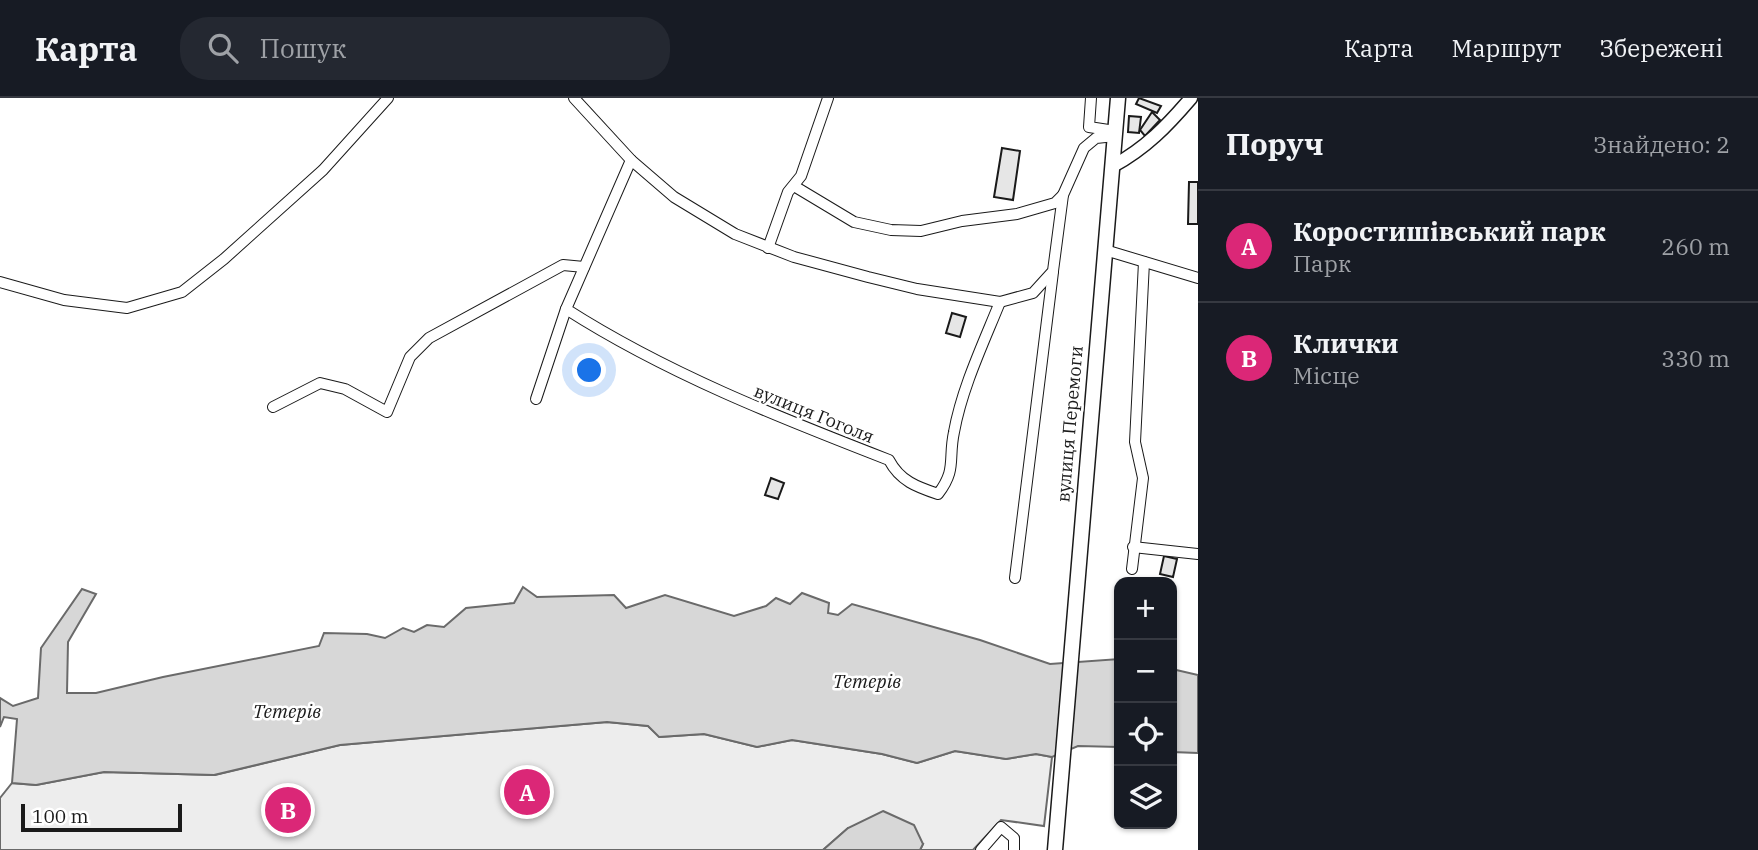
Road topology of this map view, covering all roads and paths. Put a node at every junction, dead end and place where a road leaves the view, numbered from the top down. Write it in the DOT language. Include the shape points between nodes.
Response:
graph roads {
  1 [pos="388,98"];
  2 [pos="574,98"];
  3 [pos="828,98"];
  4 [pos="1091,98"];
  5 [pos="1118,98"];
  6 [pos="1191,98"];
  7 [pos="1115,134"];
  8 [pos="631,160"];
  9 [pos="1113,166"];
  10 [pos="794,186"];
  11 [pos="1063,195"];
  12 [pos="768,248"];
  13 [pos="1105,250"];
  14 [pos="1144,262"];
  15 [pos="584,267"];
  16 [pos="1053,271"];
  17 [pos="1198,278"];
  18 [pos="0,282"];
  19 [pos="1000,302"];
  20 [pos="566,309"];
  21 [pos="536,400"];
  22 [pos="273,407"];
  23 [pos="1133,547"];
  24 [pos="1198,554"];
  25 [pos="1132,569"];
  26 [pos="1015,578"];
  27 [pos="981,850"];
  28 [pos="1014,850"];
  29 [pos="1055,850"];
  1 -- 18 [label="street" via="323,170 182,292 127,308 64,300"];
  2 -- 8 [label="street"];
  3 -- 10 [label="street"];
  4 -- 7 [label="street" via="1088,127"];
  5 -- 7 [label="main road, вулиця Перемоги"];
  6 -- 9 [label="street" via="1162,132"];
  7 -- 9 [label="main road, вулиця Перемоги"];
  7 -- 11 [label="street, вулиця Перемоги" via="1096,138 1084,148"];
  8 -- 12 [label="street" via="674,197"];
  8 -- 15 [label="street"];
  9 -- 13 [label="main road, вулиця Перемоги"];
  10 -- 11 [label="street" via="854,222 891,230 921,231 962,220 1017,214"];
  10 -- 12 [label="street"];
  11 -- 16 [label="street, вулиця Перемоги"];
  12 -- 19 [label="street" via="917,289"];
  13 -- 14 [label="street"];
  13 -- 29 [label="main road, вулиця Перемоги"];
  14 -- 17 [label="street"];
  14 -- 23 [label="street" via="1135,442 1143,478"];
  15 -- 20 [label="street"];
  15 -- 22 [label="street" via="563,265 429,338 410,357 387,412 345,389 320,383"];
  16 -- 19 [label="street" via="1033,293"];
  16 -- 26 [label="street, вулиця Перемоги"];
  19 -- 20 [label="street, вулиця Гоголя" via="954,433 950,477 938,494 897,476 888,460 748,405 617,342"];
  20 -- 21 [label="street"];
  23 -- 24 [label="street"];
  23 -- 25 [label="street"];
  27 -- 28 [label="street" via="1002,827 1014,838"];
}
